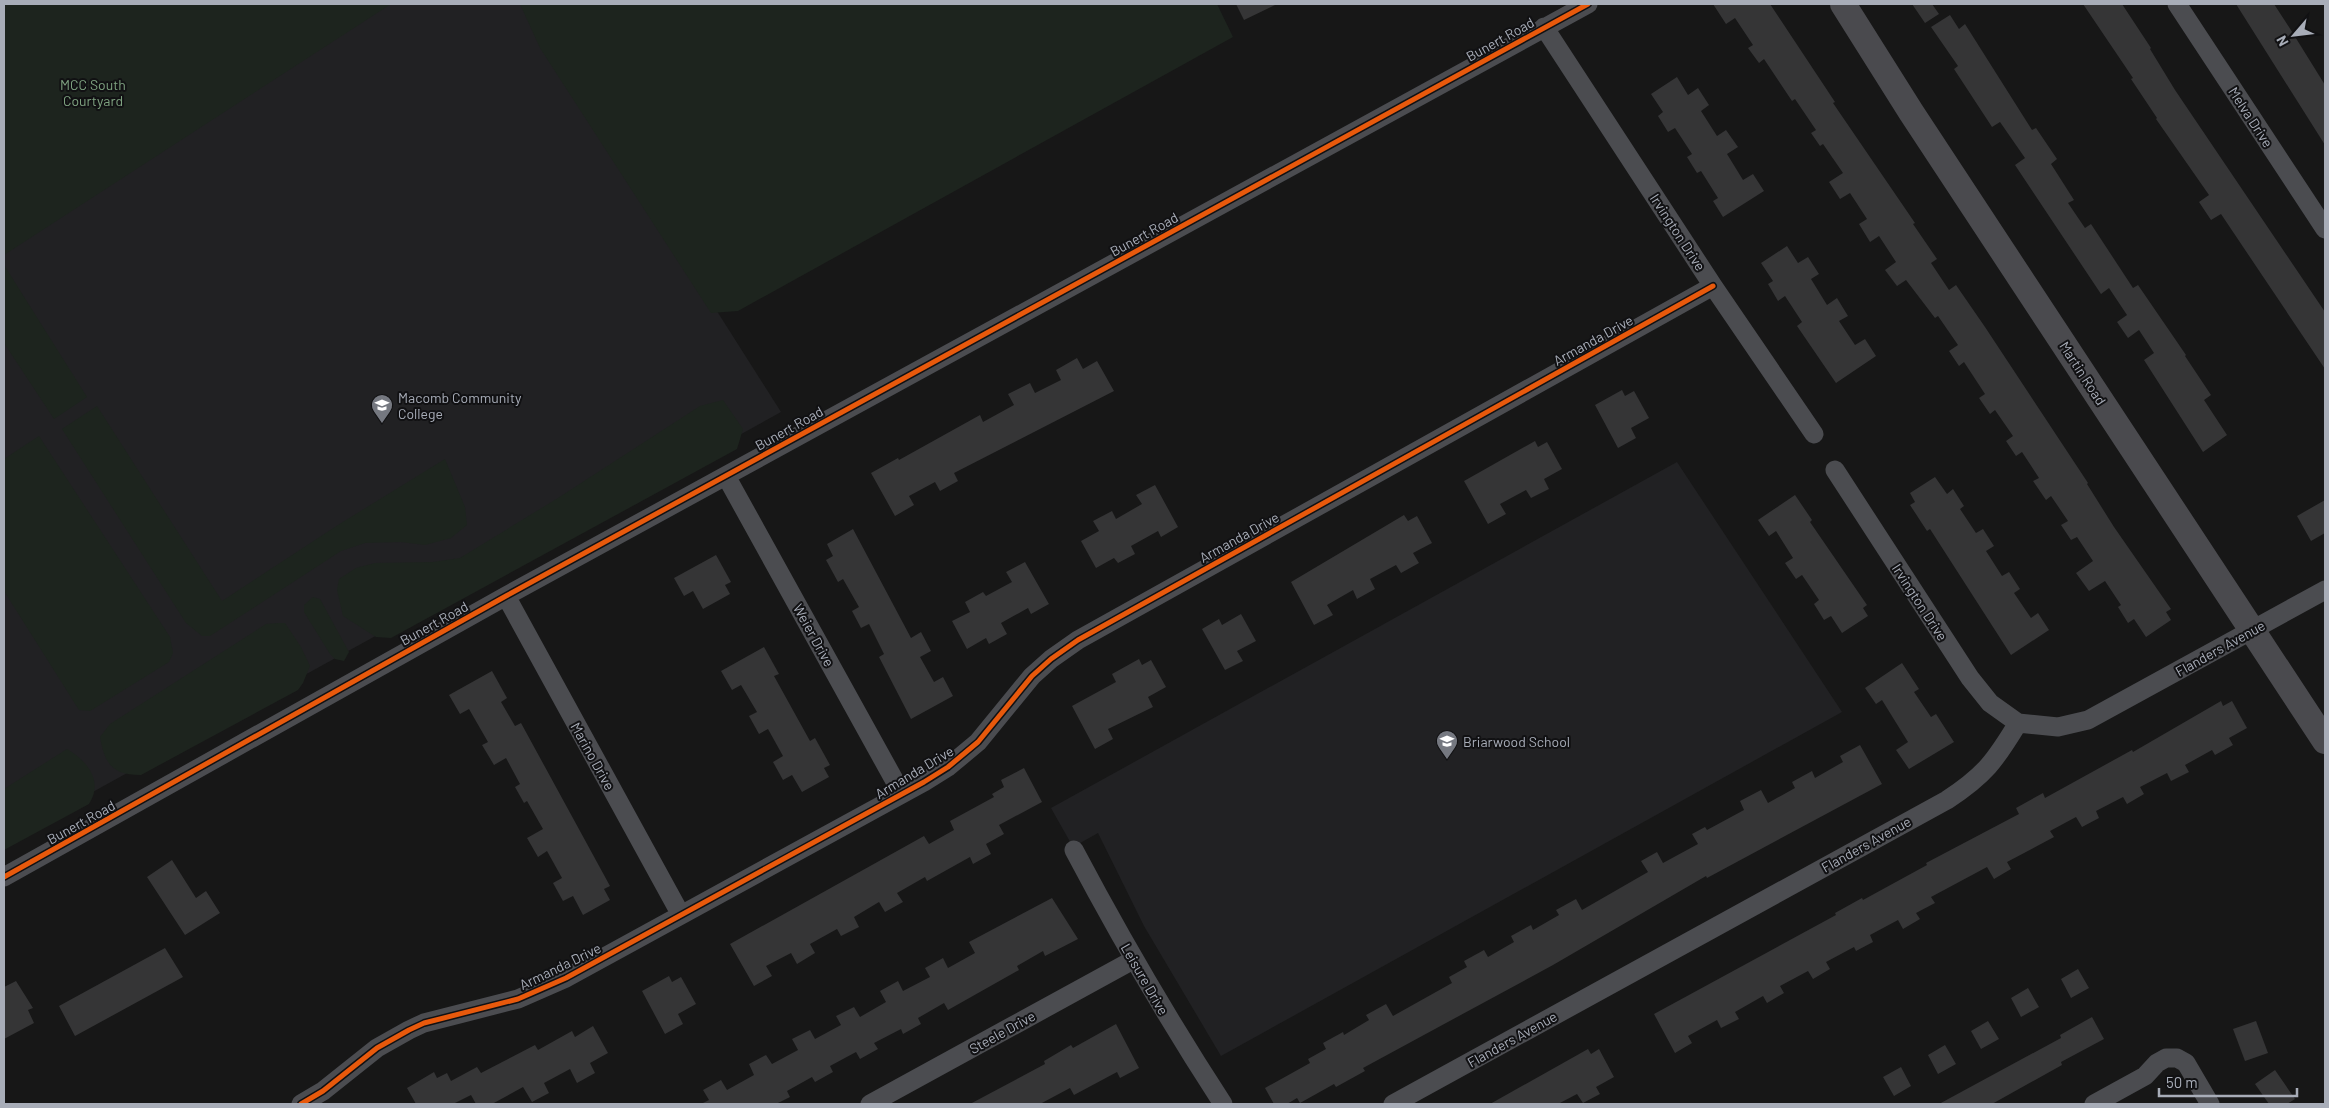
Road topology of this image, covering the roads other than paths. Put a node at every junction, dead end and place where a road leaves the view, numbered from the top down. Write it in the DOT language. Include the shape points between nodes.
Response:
graph roads {
  1 [pos="1588,4"];
  2 [pos="1843,4"];
  3 [pos="2177,4"];
  4 [pos="1544,28"];
  5 [pos="2325,230"];
  6 [pos="1713,286"];
  7 [pos="1814,434"];
  8 [pos="1834,470"];
  9 [pos="726,476"];
  10 [pos="2325,590"];
  11 [pos="506,596"];
  12 [pos="2253,630"];
  13 [pos="2018,723"];
  14 [pos="2325,741"];
  15 [pos="902,794"];
  16 [pos="1074,850"];
  17 [pos="4,877"];
  18 [pos="682,915"];
  19 [pos="1133,960"];
  20 [pos="301,1104"];
  21 [pos="870,1104"];
  22 [pos="1222,1104"];
  23 [pos="1393,1104"];
  24 [pos="2094,1104"];
  25 [pos="2210,1104"];
  1 -- 4 [label="street, Bunert Road"];
  2 -- 12 [label="street, Martin Road"];
  3 -- 5 [label="street, Melva Drive"];
  4 -- 6 [label="street, Irvington Drive"];
  4 -- 9 [label="street, Bunert Road"];
  6 -- 7 [label="street, Irvington Drive"];
  6 -- 15 [label="street, Armanda Drive" via="1078,640 1032,676 988,732 968,751"];
  8 -- 13 [label="street, Irvington Drive" via="1970,678 1990,703"];
  9 -- 11 [label="street, Bunert Road"];
  9 -- 15 [label="street, Weier Drive"];
  10 -- 12 [label="street, Flanders Avenue"];
  11 -- 17 [label="street, Bunert Road"];
  11 -- 18 [label="street, Marino Drive"];
  12 -- 13 [label="street, Flanders Avenue" via="2088,720 2058,727"];
  12 -- 14 [label="street, Martin Road"];
  13 -- 23 [label="street, Flanders Avenue" via="1981,776 1947,800"];
  15 -- 18 [label="street, Armanda Drive"];
  16 -- 19 [label="street, Leisure Drive"];
  18 -- 20 [label="street, Armanda Drive" via="537,992 409,1030 377,1048"];
  19 -- 21 [label="street, Steele Drive"];
  19 -- 22 [label="street, Leisure Drive"];
  24 -- 25 [label="street" via="2145,1076 2166,1058 2177,1058 2186,1063"];
}
